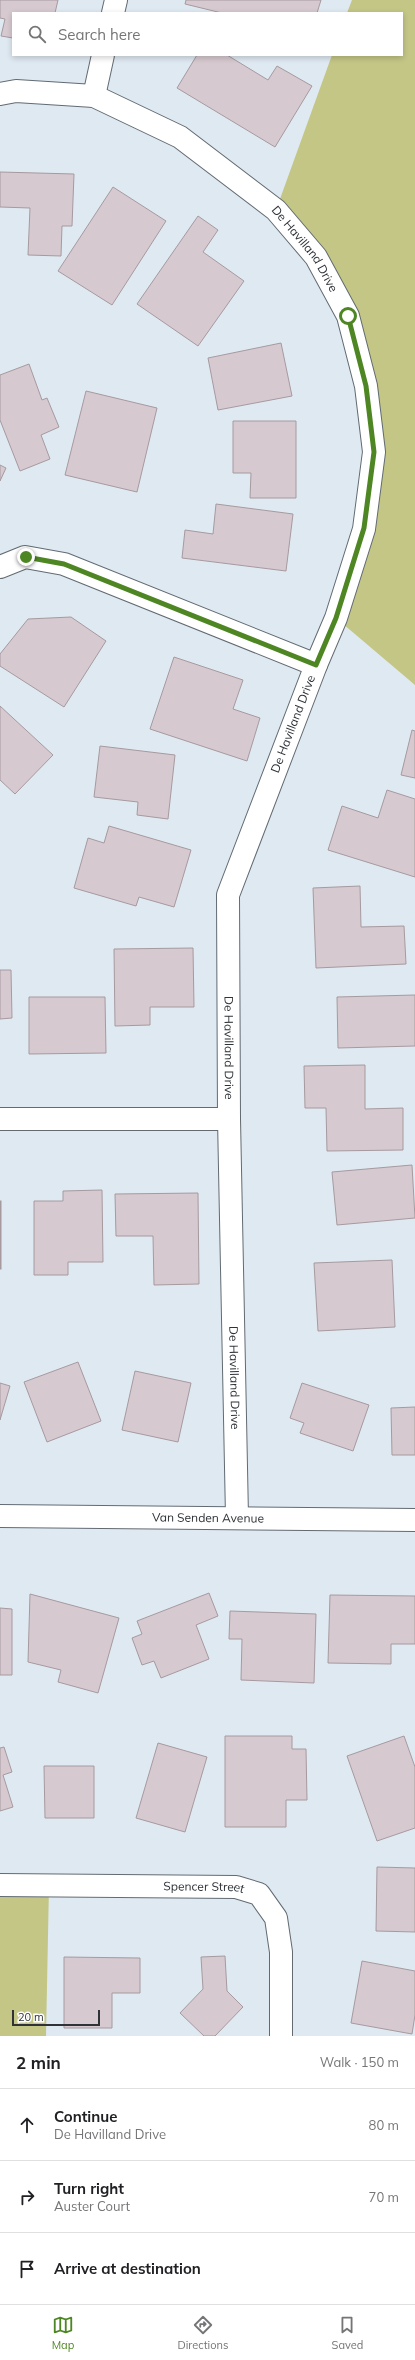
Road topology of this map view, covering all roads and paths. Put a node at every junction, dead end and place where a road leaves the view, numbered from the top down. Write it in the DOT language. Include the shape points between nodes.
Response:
graph roads {
  1 [pos="116,0"];
  2 [pos="113,12"];
  3 [pos="103,56"];
  4 [pos="0,94"];
  5 [pos="94,96"];
  6 [pos="0,567"];
  7 [pos="316,665"];
  8 [pos="0,1119"];
  9 [pos="229,1119"];
  10 [pos="0,1516"];
  11 [pos="237,1517"];
  12 [pos="415,1520"];
  13 [pos="0,1885"];
  14 [pos="281,2036"];
  1 -- 2 [label="street"];
  3 -- 5 [label="street"];
  4 -- 5 [label="street, De Havilland Drive" via="16,91"];
  5 -- 7 [label="street, De Havilland Drive" via="180,137 276,210 316,257 348,316 366,386 374,452 364,528 336,618"];
  6 -- 7 [label="street" via="26,557 64,564"];
  7 -- 9 [label="street, De Havilland Drive" via="228,895"];
  8 -- 9 [label="street"];
  9 -- 11 [label="street, De Havilland Drive"];
  10 -- 11 [label="street, Van Senden Avenue"];
  11 -- 12 [label="street, Van Senden Avenue"];
  13 -- 14 [label="street, Spencer Street" via="236,1887 259,1894 276,1918 281,1952"];
}
